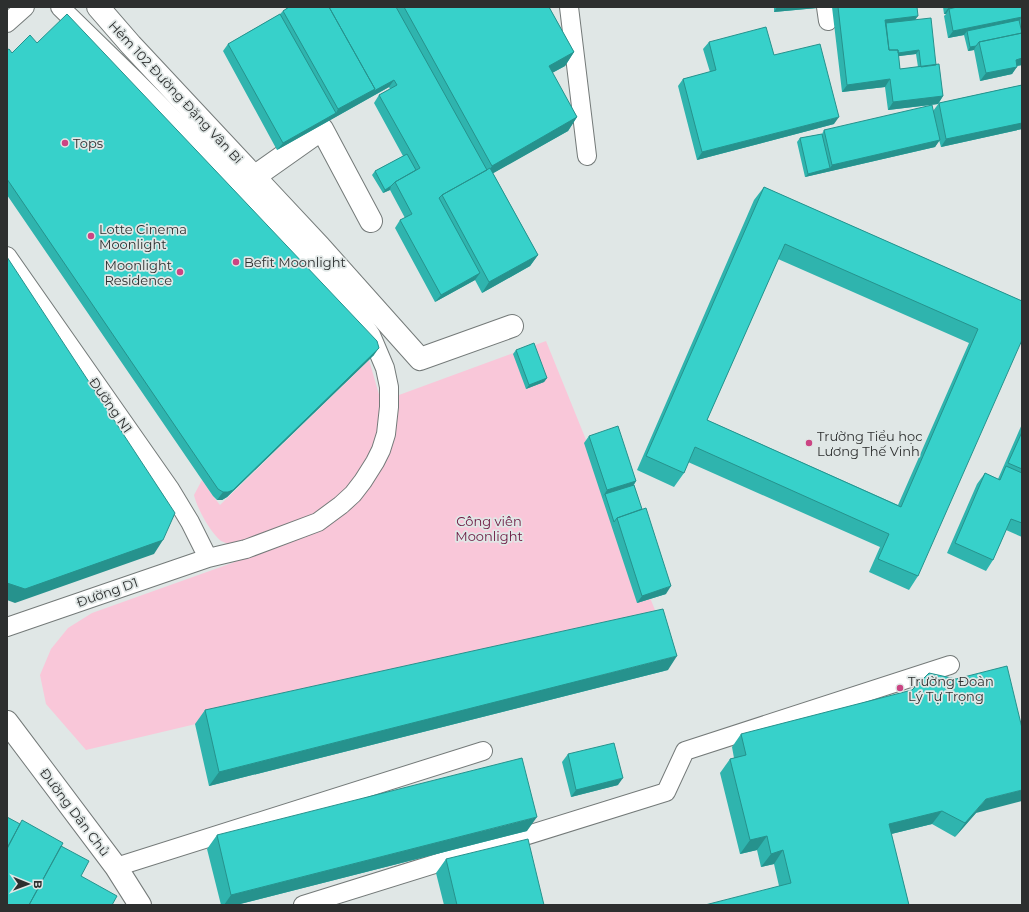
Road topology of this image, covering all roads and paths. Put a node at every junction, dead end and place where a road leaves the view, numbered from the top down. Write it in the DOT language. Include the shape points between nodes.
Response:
graph roads {
  1 [pos="25,7"];
  2 [pos="60,7"];
  3 [pos="98,7"];
  4 [pos="569,7"];
  5 [pos="7,23"];
  6 [pos="587,156"];
  7 [pos="254,177"];
  8 [pos="371,221"];
  9 [pos="7,256"];
  10 [pos="512,326"];
  11 [pos="208,558"];
  12 [pos="7,626"];
  13 [pos="950,665"];
  14 [pos="7,722"];
  15 [pos="483,751"];
  16 [pos="116,867"];
  17 [pos="140,905"];
  18 [pos="303,905"];
  1 -- 5 [label="lane"];
  2 -- 11 [label="lane, Đường D1" via="222,168 344,295 371,335 385,368 389,387 386,434 381,450 353,494 318,522 246,549"];
  3 -- 7 [label="street, Hẻm 102 Đường Đặng Vân Bi"];
  4 -- 6 [label="lane"];
  7 -- 8 [label="street" via="322,128"];
  7 -- 10 [label="street, Hẻm 102 Đường Đặng Vân Bi" via="420,359"];
  9 -- 11 [label="lane, Đường N1" via="170,489"];
  11 -- 12 [label="lane, Đường D1"];
  13 -- 18 [label="lane" via="685,750 666,792"];
  14 -- 16 [label="street, Đường Dân Chủ"];
  15 -- 16 [label="lane"];
  16 -- 17 [label="street, Đường Dân Chủ"];
}
